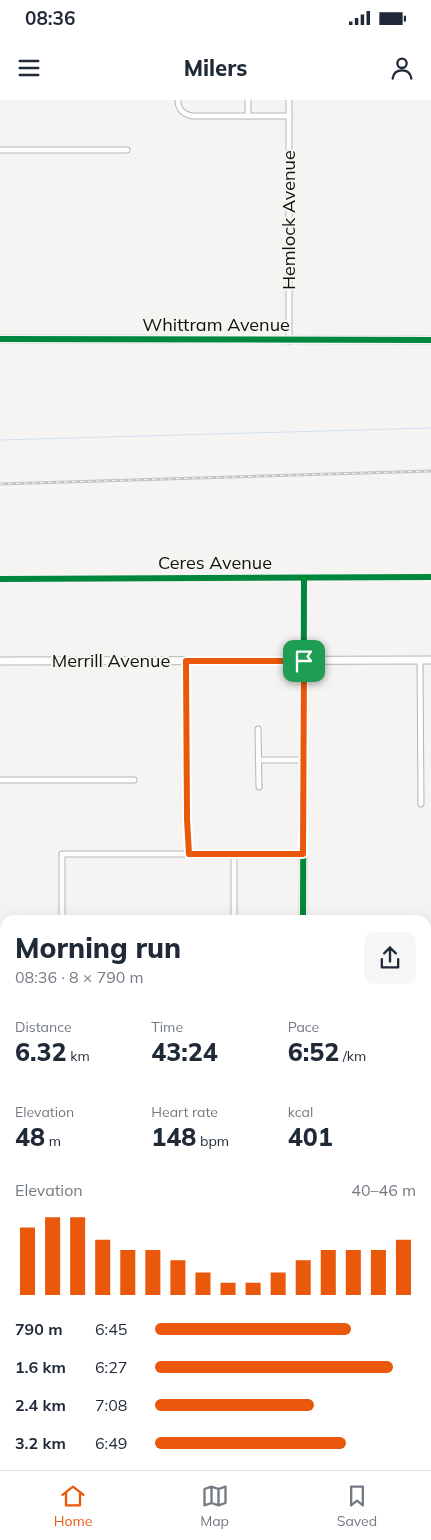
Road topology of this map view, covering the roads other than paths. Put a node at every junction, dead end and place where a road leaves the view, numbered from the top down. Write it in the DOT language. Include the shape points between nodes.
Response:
graph roads {
  1 [pos="178,100"];
  2 [pos="248,100"];
  3 [pos="289,100"];
  4 [pos="248,116"];
  5 [pos="289,116"];
  6 [pos="0,150"];
  7 [pos="127,150"];
  8 [pos="0,339"];
  9 [pos="431,340"];
  10 [pos="289,341"];
  11 [pos="431,577"];
  12 [pos="304,578"];
  13 [pos="0,579"];
  14 [pos="420,660"];
  15 [pos="431,660"];
  16 [pos="0,661"];
  17 [pos="186,661"];
  18 [pos="304,661"];
  19 [pos="258,730"];
  20 [pos="258,760"];
  21 [pos="304,760"];
  22 [pos="0,780"];
  23 [pos="134,780"];
  24 [pos="259,787"];
  25 [pos="421,804"];
  26 [pos="189,854"];
  27 [pos="234,854"];
  28 [pos="303,854"];
  29 [pos="62,915"];
  30 [pos="234,915"];
  31 [pos="303,915"];
  1 -- 4 [label="street" via="181,111 192,116"];
  2 -- 4 [label="street"];
  3 -- 5 [label="street, Hemlock Avenue"];
  4 -- 5 [label="street"];
  5 -- 10 [label="street, Hemlock Avenue"];
  6 -- 7 [label="street"];
  8 -- 10 [label="street, Whittram Avenue"];
  9 -- 10 [label="street, Whittram Avenue"];
  11 -- 12 [label="street, Ceres Avenue"];
  12 -- 13 [label="street, Ceres Avenue"];
  12 -- 18 [label="street"];
  14 -- 15 [label="street, Merrill Avenue"];
  14 -- 18 [label="street, Merrill Avenue"];
  14 -- 25 [label="street"];
  16 -- 17 [label="street, Merrill Avenue"];
  17 -- 18 [label="street, Merrill Avenue"];
  17 -- 26 [label="street"];
  18 -- 21 [label="street"];
  19 -- 20 [label="street"];
  20 -- 21 [label="street"];
  20 -- 24 [label="street"];
  21 -- 28 [label="street"];
  22 -- 23 [label="street"];
  26 -- 27 [label="street"];
  26 -- 29 [label="street" via="62,854"];
  27 -- 28 [label="street"];
  27 -- 30 [label="street"];
  28 -- 31 [label="street"];
}
